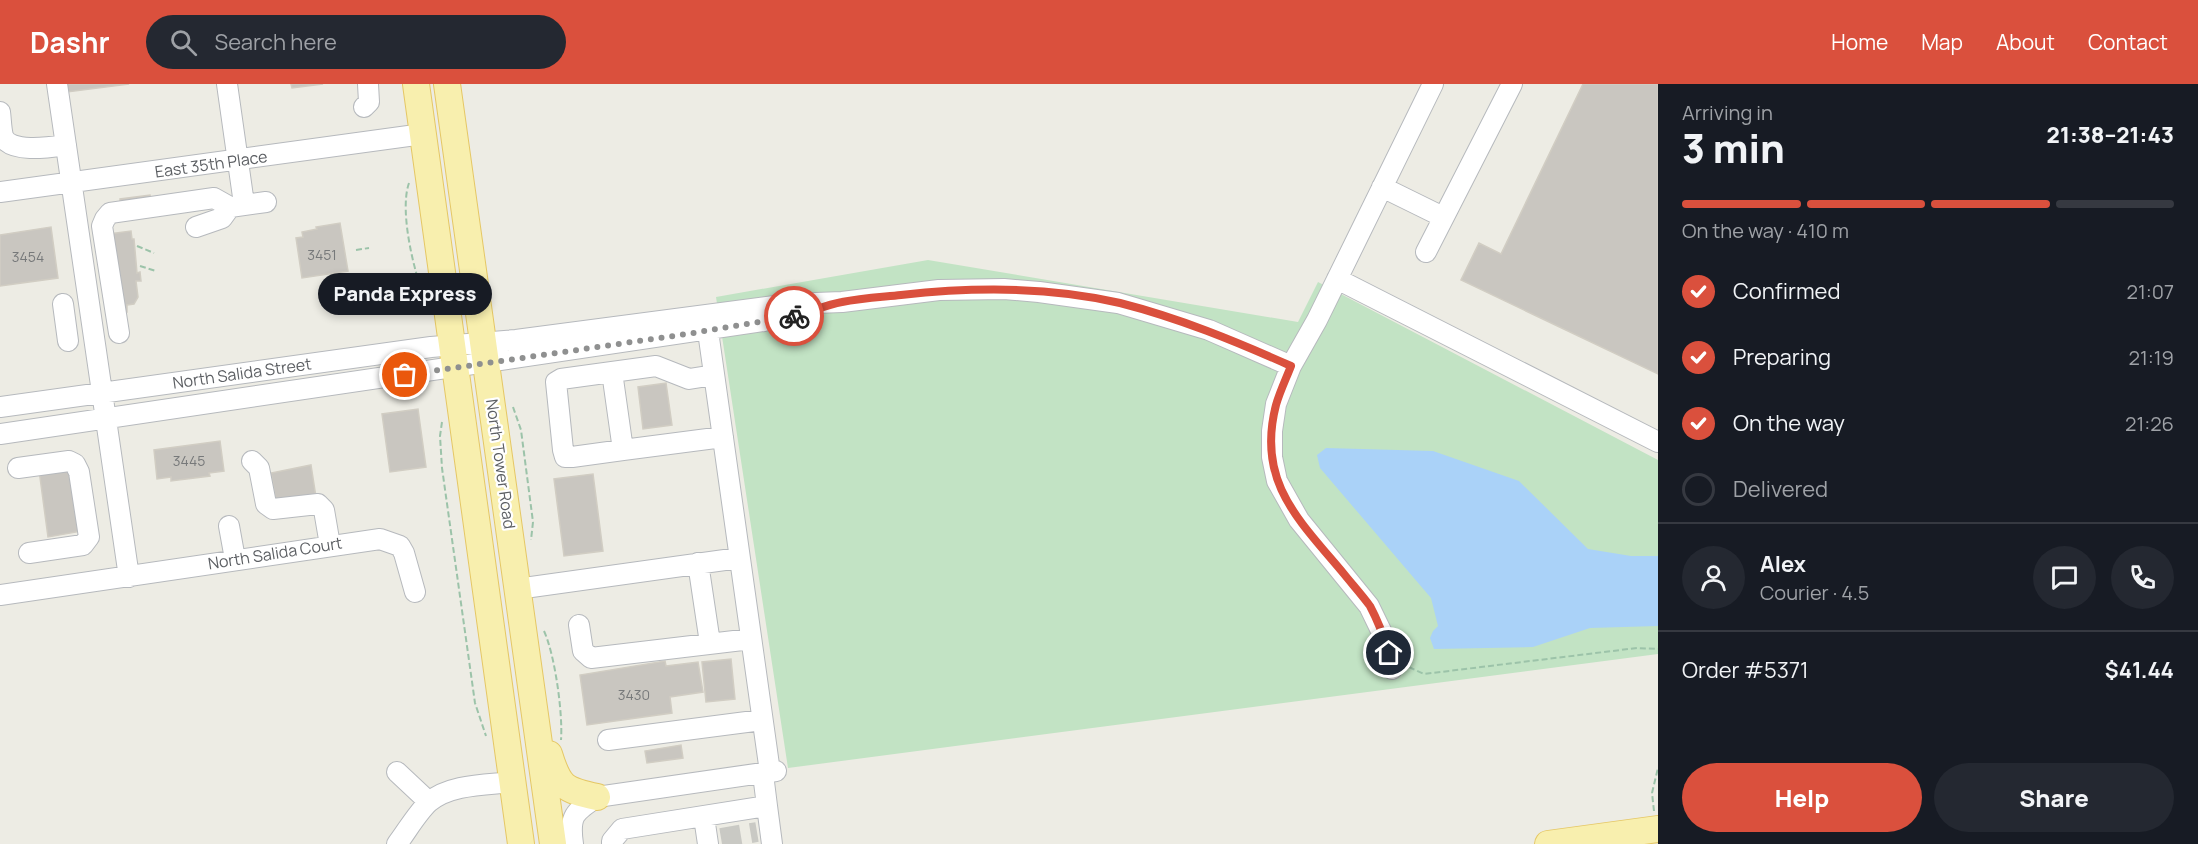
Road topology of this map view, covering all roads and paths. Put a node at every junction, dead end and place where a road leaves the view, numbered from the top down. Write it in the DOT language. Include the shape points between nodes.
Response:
graph roads {
  1 [pos="57,84"];
  2 [pos="227,84"];
  3 [pos="368,84"];
  4 [pos="416,84"];
  5 [pos="447,84"];
  6 [pos="1433,84"];
  7 [pos="1512,84"];
  8 [pos="364,107"];
  9 [pos="0,112"];
  10 [pos="423,134"];
  11 [pos="66,145"];
  12 [pos="237,160"];
  13 [pos="411,177"];
  14 [pos="72,183"];
  15 [pos="1382,188"];
  16 [pos="0,192"];
  17 [pos="266,202"];
  18 [pos="229,203"];
  19 [pos="1443,217"];
  20 [pos="196,227"];
  21 [pos="137,246"];
  22 [pos="369,248"];
  23 [pos="356,250"];
  24 [pos="1426,252"];
  25 [pos="154,253"];
  26 [pos="140,266"];
  27 [pos="156,271"];
  28 [pos="1337,279"];
  29 [pos="335,285"];
  30 [pos="336,298"];
  31 [pos="63,304"];
  32 [pos="428,308"];
  33 [pos="707,323"];
  34 [pos="119,333"];
  35 [pos="68,341"];
  36 [pos="485,353"];
  37 [pos="453,356"];
  38 [pos="1291,366"];
  39 [pos="612,372"];
  40 [pos="714,375"];
  41 [pos="103,392"];
  42 [pos="512,405"];
  43 [pos="0,407"];
  44 [pos="442,416"];
  45 [pos="106,420"];
  46 [pos="0,434"];
  47 [pos="723,437"];
  48 [pos="1658,442"];
  49 [pos="623,450"];
  50 [pos="256,466"];
  51 [pos="18,468"];
  52 [pos="229,526"];
  53 [pos="330,545"];
  54 [pos="530,545"];
  55 [pos="29,553"];
  56 [pos="739,558"];
  57 [pos="235,559"];
  58 [pos="698,563"];
  59 [pos="129,576"];
  60 [pos="518,589"];
  61 [pos="415,592"];
  62 [pos="0,595"];
  63 [pos="579,625"];
  64 [pos="543,628"];
  65 [pos="751,639"];
  66 [pos="710,643"];
  67 [pos="1658,649"];
  68 [pos="1392,669"];
  69 [pos="534,702"];
  70 [pos="762,720"];
  71 [pos="608,740"];
  72 [pos="561,741"];
  73 [pos="488,743"];
  74 [pos="1658,768"];
  75 [pos="397,772"];
  76 [pos="770,772"];
  77 [pos="512,782"];
  78 [pos="597,797"];
  79 [pos="429,802"];
  80 [pos="767,806"];
  81 [pos="704,817"];
  82 [pos="1656,821"];
  83 [pos="767,835"];
  84 [pos="712,841"];
  85 [pos="397,844"];
  86 [pos="521,844"];
  87 [pos="553,844"];
  88 [pos="573,844"];
  89 [pos="612,844"];
  90 [pos="1548,844"];
  1 -- 11 [label="street"];
  2 -- 12 [label="street"];
  3 -- 8 [label="street" via="369,102"];
  4 -- 10 [label="main road, North Tower Road"];
  5 -- 36 [label="main road, North Tower Road"];
  6 -- 15 [label="street"];
  7 -- 19 [label="street"];
  9 -- 11 [label="street" via="3,138 10,144 39,148"];
  10 -- 12 [label="street, East 35th Place"];
  10 -- 37 [label="main road, North Tower Road"];
  11 -- 14 [label="street"];
  12 -- 14 [label="street, East 35th Place"];
  12 -- 18 [label="street"];
  13 -- 32 [label="path" via="405,200 412,262"];
  14 -- 16 [label="street, East 35th Place"];
  14 -- 41 [label="street"];
  15 -- 19 [label="street"];
  15 -- 28 [label="street"];
  17 -- 18 [label="street"];
  18 -- 20 [label="street" via="222,218"];
  18 -- 34 [label="street" via="110,213 102,226"];
  19 -- 24 [label="street"];
  21 -- 25 [label="path"];
  22 -- 23 [label="path"];
  26 -- 27 [label="path"];
  28 -- 38 [label="street"];
  28 -- 48 [label="street"];
  29 -- 30 [label="path"];
  31 -- 35 [label="street"];
  33 -- 36 [label="street" via="516,340"];
  33 -- 38 [label="street" via="790,304 939,290 1039,291 1118,303 1182,321"];
  33 -- 40 [label="street"];
  36 -- 37 [label="street"];
  36 -- 60 [label="main road, North Tower Road"];
  37 -- 41 [label="street, North Salida Street"];
  37 -- 45 [label="street, North Salida Street"];
  37 -- 77 [label="main road, North Tower Road"];
  38 -- 68 [label="street" via="1276,404 1272,431 1277,482 1299,520 1369,606 1385,639"];
  39 -- 40 [label="street" via="656,366 689,379"];
  39 -- 49 [label="street"];
  39 -- 49 [label="street" via="555,382 563,450 565,457"];
  40 -- 47 [label="street"];
  41 -- 43 [label="street, North Salida Street"];
  41 -- 45 [label="street"];
  42 -- 54 [label="path" via="521,430 533,522"];
  44 -- 73 [label="path" via="444,480 475,703"];
  45 -- 46 [label="street, North Salida Street"];
  45 -- 59 [label="street"];
  47 -- 49 [label="street"];
  47 -- 56 [label="street"];
  50 -- 53 [label="street" via="266,504 273,509 318,504 324,510"];
  51 -- 55 [label="street" via="69,461 75,464 90,537 83,545"];
  52 -- 57 [label="street"];
  53 -- 57 [label="street, North Salida Court"];
  53 -- 61 [label="street, North Salida Court" via="380,539 400,546"];
  56 -- 58 [label="street"];
  56 -- 65 [label="street"];
  57 -- 59 [label="street, North Salida Court"];
  58 -- 60 [label="street"];
  58 -- 66 [label="street"];
  59 -- 62 [label="street, North Salida Court"];
  60 -- 69 [label="main road, North Tower Road"];
  63 -- 66 [label="street" via="583,651 591,658"];
  64 -- 72 [label="path" via="551,647"];
  65 -- 66 [label="street"];
  65 -- 70 [label="street"];
  67 -- 68 [label="path" via="1638,648 1424,674 1406,665"];
  69 -- 78 [label="main road" via="560,783 570,791"];
  69 -- 87 [label="main road, North Tower Road"];
  70 -- 71 [label="street"];
  70 -- 76 [label="street"];
  74 -- 82 [label="path" via="1652,793"];
  75 -- 79 [label="street"];
  76 -- 78 [label="street"];
  76 -- 80 [label="street"];
  77 -- 79 [label="street" via="453,790"];
  77 -- 86 [label="main road, North Tower Road"];
  78 -- 88 [label="street" via="572,818"];
  79 -- 85 [label="street"];
  80 -- 81 [label="street"];
  80 -- 83 [label="street"];
  81 -- 84 [label="street"];
  81 -- 89 [label="street" via="622,829"];
  82 -- 90 [label="main road"];
}
